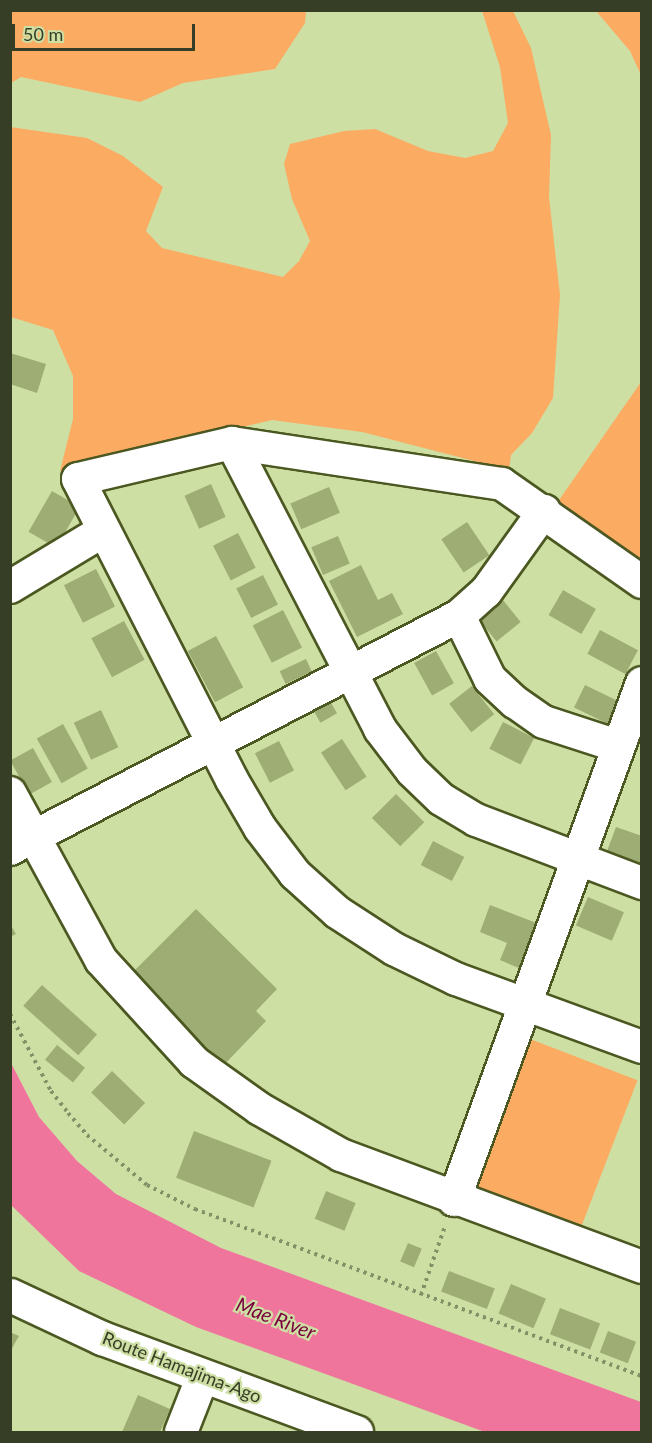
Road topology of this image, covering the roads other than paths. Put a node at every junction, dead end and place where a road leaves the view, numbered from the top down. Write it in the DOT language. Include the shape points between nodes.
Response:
graph roads {
  1 [pos="232,443"];
  2 [pos="544,511"];
  3 [pos="104,531"];
  4 [pos="642,582"];
  5 [pos="10,586"];
  6 [pos="459,616"];
  7 [pos="350,672"];
  8 [pos="642,683"];
  9 [pos="212,743"];
  10 [pos="618,746"];
  11 [pos="10,793"];
  12 [pos="22,843"];
  13 [pos="578,860"];
  14 [pos="642,883"];
  15 [pos="525,1004"];
  16 [pos="642,1047"];
  17 [pos="454,1200"];
  18 [pos="642,1267"];
  19 [pos="10,1295"];
  20 [pos="203,1376"];
  21 [pos="181,1432"];
  22 [pos="356,1432"];
  1 -- 2 [label="street" via="502,484"];
  1 -- 3 [label="street" via="78,479"];
  1 -- 7 [label="street"];
  2 -- 4 [label="street"];
  2 -- 6 [label="street" via="486,592"];
  3 -- 5 [label="street"];
  3 -- 9 [label="street"];
  6 -- 7 [label="street"];
  6 -- 10 [label="street" via="490,679 516,702 544,722"];
  7 -- 9 [label="street"];
  7 -- 13 [label="street" via="380,729 411,771 441,799 476,820"];
  8 -- 10 [label="street"];
  9 -- 12 [label="street"];
  9 -- 15 [label="street" via="260,828 295,874 337,912 394,950 456,979"];
  10 -- 13 [label="street"];
  11 -- 12 [label="street"];
  12 -- 17 [label="street" via="101,960 194,1062 260,1109 341,1155"];
  13 -- 14 [label="street"];
  13 -- 15 [label="street"];
  15 -- 16 [label="street"];
  15 -- 17 [label="street"];
  17 -- 18 [label="street"];
  19 -- 20 [label="main road, Route Hamajima-Ago" via="102,1338"];
  20 -- 21 [label="street"];
  20 -- 22 [label="main road, Route Hamajima-Ago"];
}
